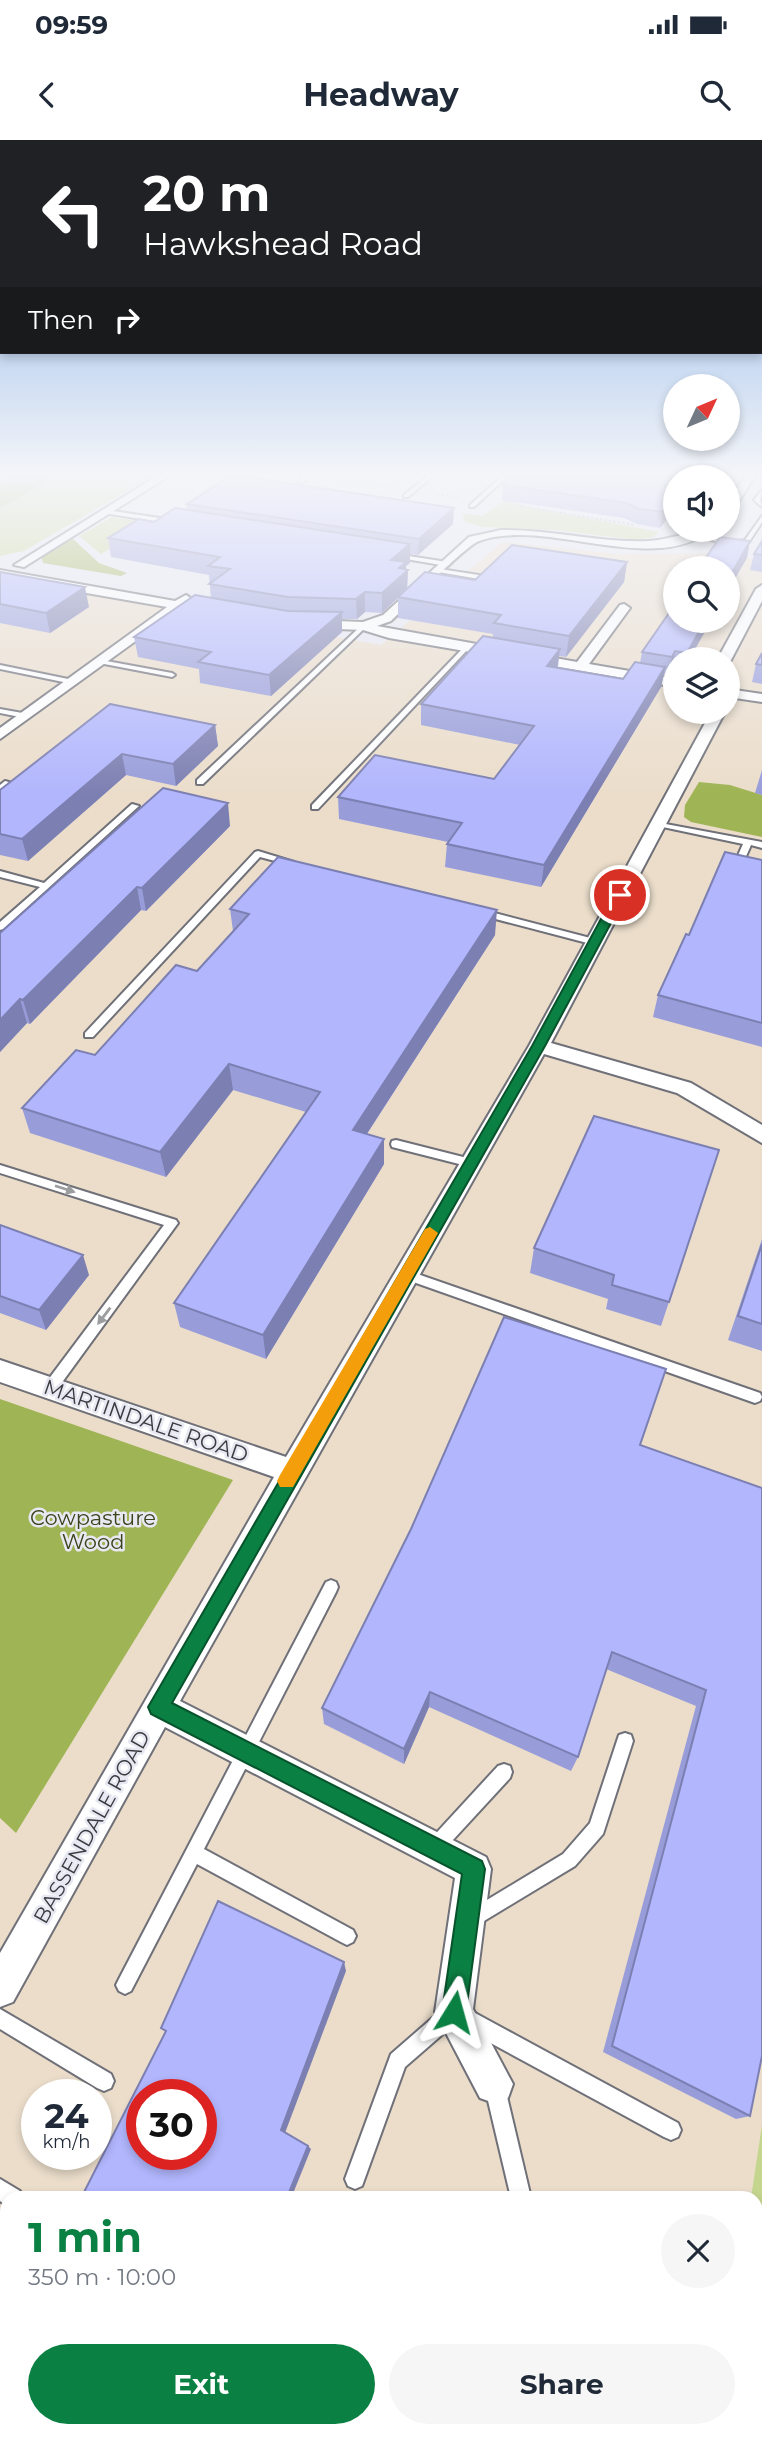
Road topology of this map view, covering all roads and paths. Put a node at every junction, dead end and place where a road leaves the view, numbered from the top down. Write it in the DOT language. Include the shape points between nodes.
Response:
graph roads {
  1 [pos="36,580"];
  2 [pos="64,580"];
  3 [pos="104,580"];
  4 [pos="429,580"];
  5 [pos="81,588"];
  6 [pos="762,589"];
  7 [pos="191,596"];
  8 [pos="217,600"];
  9 [pos="178,606"];
  10 [pos="624,607"];
  11 [pos="227,614"];
  12 [pos="299,620"];
  13 [pos="364,626"];
  14 [pos="467,647"];
  15 [pos="731,647"];
  16 [pos="101,662"];
  17 [pos="0,667"];
  18 [pos="580,667"];
  19 [pos="172,675"];
  20 [pos="663,681"];
  21 [pos="73,682"];
  22 [pos="740,695"];
  23 [pos="762,698"];
  24 [pos="0,711"];
  25 [pos="25,716"];
  26 [pos="712,724"];
  27 [pos="0,735"];
  28 [pos="200,782"];
  29 [pos="8,783"];
  30 [pos="0,789"];
  31 [pos="135,806"];
  32 [pos="315,807"];
  33 [pos="658,824"];
  34 [pos="748,843"];
  35 [pos="762,845"];
  36 [pos="298,864"];
  37 [pos="762,867"];
  38 [pos="0,874"];
  39 [pos="46,886"];
  40 [pos="469,909"];
  41 [pos="0,927"];
  42 [pos="595,942"];
  43 [pos="89,1035"];
  44 [pos="539,1046"];
  45 [pos="762,1135"];
  46 [pos="396,1144"];
  47 [pos="471,1163"];
  48 [pos="0,1169"];
  49 [pos="406,1275"];
  50 [pos="0,1371"];
  51 [pos="50,1388"];
  52 [pos="755,1397"];
  53 [pos="292,1471"];
  54 [pos="331,1587"];
  55 [pos="159,1707"];
  56 [pos="625,1741"];
  57 [pos="248,1752"];
  58 [pos="504,1772"];
  59 [pos="434,1848"];
  60 [pos="194,1853"];
  61 [pos="466,1921"];
  62 [pos="348,1936"];
  63 [pos="125,1985"];
  64 [pos="0,1989"];
  65 [pos="454,2012"];
  66 [pos="0,2018"];
  67 [pos="101,2079"];
  68 [pos="494,2084"];
  69 [pos="671,2130"];
  70 [pos="355,2179"];
  71 [pos="519,2191"];
  1 -- 5 [label="street"];
  2 -- 5 [label="street"];
  3 -- 7 [label="street"];
  4 -- 13 [label="street" via="387,618"];
  5 -- 9 [label="street"];
  6 -- 15 [label="street"];
  7 -- 8 [label="street"];
  7 -- 9 [label="street"];
  9 -- 11 [label="street"];
  9 -- 16 [label="street"];
  10 -- 18 [label="street"];
  12 -- 13 [label="street"];
  13 -- 14 [label="street"];
  13 -- 28 [label="lane"];
  14 -- 18 [label="street"];
  14 -- 32 [label="lane"];
  16 -- 19 [label="lane"];
  16 -- 21 [label="street"];
  17 -- 21 [label="lane"];
  18 -- 20 [label="street"];
  21 -- 25 [label="street"];
  22 -- 23 [label="street"];
  24 -- 25 [label="lane"];
  25 -- 27 [label="street"];
  26 -- 33 [label="street, BASSENDALE ROAD"];
  29 -- 30 [label="lane"];
  31 -- 39 [label="lane"];
  33 -- 34 [label="lane"];
  33 -- 42 [label="street, BASSENDALE ROAD"];
  34 -- 35 [label="lane"];
  34 -- 37 [label="lane" via="738,862"];
  36 -- 43 [label="lane" via="258,854"];
  38 -- 39 [label="lane"];
  39 -- 41 [label="lane"];
  40 -- 42 [label="lane"];
  42 -- 44 [label="street, BASSENDALE ROAD"];
  44 -- 45 [label="street" via="684,1088"];
  44 -- 47 [label="street, BASSENDALE ROAD"];
  46 -- 47 [label="lane"];
  47 -- 49 [label="street, BASSENDALE ROAD"];
  48 -- 51 [label="lane, one-way" via="172,1223"];
  49 -- 52 [label="lane"];
  49 -- 53 [label="street, BASSENDALE ROAD"];
  50 -- 51 [label="street, MARTINDALE ROAD"];
  51 -- 53 [label="street, MARTINDALE ROAD"];
  53 -- 55 [label="street, BASSENDALE ROAD"];
  54 -- 57 [label="lane"];
  55 -- 57 [label="street"];
  55 -- 64 [label="street, BASSENDALE ROAD"];
  56 -- 61 [label="lane" via="597,1828 569,1860"];
  57 -- 59 [label="street"];
  57 -- 60 [label="lane"];
  58 -- 59 [label="lane"];
  59 -- 61 [label="street" via="474,1869"];
  60 -- 62 [label="lane"];
  60 -- 63 [label="lane"];
  61 -- 65 [label="street"];
  65 -- 68 [label="street"];
  65 -- 69 [label="lane"];
  65 -- 70 [label="lane" via="398,2061"];
  66 -- 67 [label="lane"];
  68 -- 71 [label="lane"];
}
